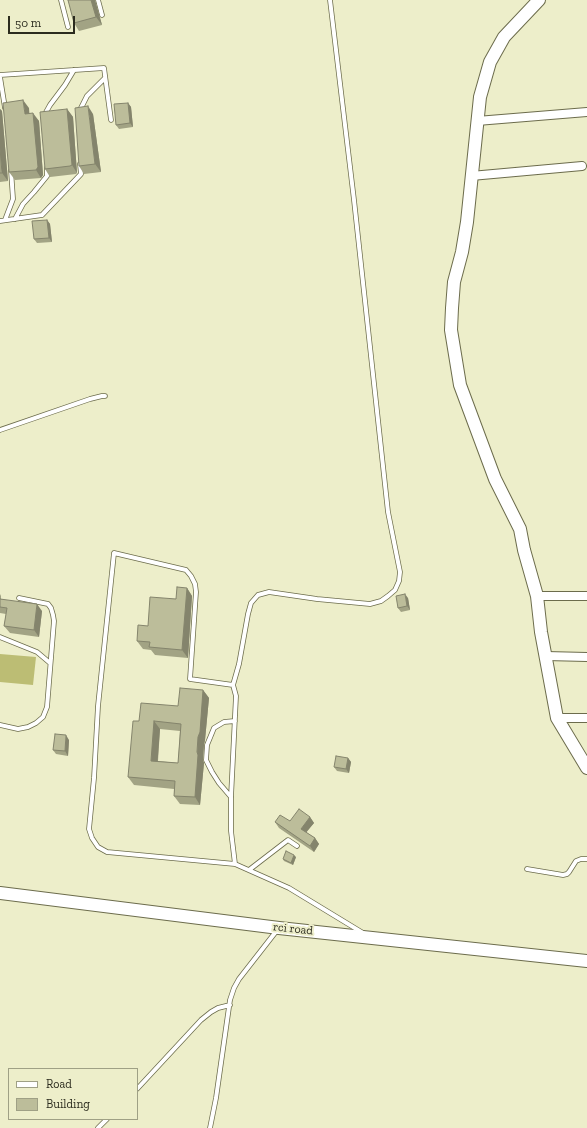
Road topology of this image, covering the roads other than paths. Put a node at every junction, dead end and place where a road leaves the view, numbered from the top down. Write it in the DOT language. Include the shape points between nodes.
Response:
graph roads {
  1 [pos="61,0"];
  2 [pos="98,0"];
  3 [pos="330,0"];
  4 [pos="539,0"];
  5 [pos="102,15"];
  6 [pos="68,27"];
  7 [pos="74,70"];
  8 [pos="0,76"];
  9 [pos="105,78"];
  10 [pos="6,111"];
  11 [pos="587,112"];
  12 [pos="76,116"];
  13 [pos="42,118"];
  14 [pos="110,120"];
  15 [pos="477,121"];
  16 [pos="80,160"];
  17 [pos="46,162"];
  18 [pos="10,165"];
  19 [pos="582,166"];
  20 [pos="471,176"];
  21 [pos="15,219"];
  22 [pos="5,220"];
  23 [pos="0,221"];
  24 [pos="105,396"];
  25 [pos="0,430"];
  26 [pos="537,596"];
  27 [pos="587,596"];
  28 [pos="19,598"];
  29 [pos="0,637"];
  30 [pos="546,656"];
  31 [pos="587,657"];
  32 [pos="50,663"];
  33 [pos="233,685"];
  34 [pos="556,718"];
  35 [pos="587,718"];
  36 [pos="235,721"];
  37 [pos="0,724"];
  38 [pos="587,768"];
  39 [pos="231,796"];
  40 [pos="297,846"];
  41 [pos="587,859"];
  42 [pos="236,864"];
  43 [pos="527,869"];
  44 [pos="249,870"];
  45 [pos="0,894"];
  46 [pos="279,928"];
  47 [pos="371,938"];
  48 [pos="587,961"];
  49 [pos="230,1005"];
  50 [pos="138,1088"];
  51 [pos="106,1120"];
  52 [pos="98,1128"];
  53 [pos="210,1128"];
  1 -- 6 [label="lane"];
  2 -- 5 [label="lane"];
  3 -- 33 [label="lane" via="388,512 400,572 399,581 395,590 388,596 370,604 317,600 269,592 258,595 251,603"];
  4 -- 15 [label="main road" via="504,36 490,62 480,97"];
  7 -- 8 [label="lane"];
  7 -- 9 [label="lane" via="104,68"];
  7 -- 13 [label="lane"];
  8 -- 10 [label="lane"];
  9 -- 12 [label="lane" via="87,96"];
  9 -- 14 [label="lane"];
  11 -- 15 [label="street"];
  15 -- 20 [label="main road"];
  16 -- 21 [label="lane" via="81,174 42,215"];
  17 -- 21 [label="lane" via="47,176 23,204"];
  18 -- 22 [label="lane" via="13,199"];
  19 -- 20 [label="street"];
  20 -- 26 [label="main road" via="462,252 454,282 451,330 460,385 495,480 520,529"];
  21 -- 22 [label="lane"];
  22 -- 23 [label="lane"];
  24 -- 25 [label="lane"];
  26 -- 27 [label="street"];
  26 -- 30 [label="main road"];
  28 -- 32 [label="lane" via="48,604 51,608 54,621"];
  29 -- 32 [label="lane" via="38,652"];
  30 -- 31 [label="street"];
  30 -- 34 [label="main road"];
  32 -- 37 [label="lane" via="47,707 43,717 28,727 18,729"];
  33 -- 36 [label="lane" via="236,696"];
  33 -- 42 [label="lane" via="190,679 196,592 195,584 186,570 114,553 98,706 89,829 92,838 98,847 107,852"];
  34 -- 35 [label="street"];
  34 -- 38 [label="main road"];
  36 -- 39 [label="lane"];
  36 -- 39 [label="lane" via="224,722 214,728 207,745 206,760 219,783"];
  39 -- 42 [label="lane" via="231,831"];
  40 -- 44 [label="lane" via="288,840"];
  41 -- 43 [label="lane" via="576,861 570,872 563,875"];
  42 -- 44 [label="lane"];
  44 -- 47 [label="lane" via="289,888"];
  45 -- 46 [label="main road, rci road"];
  46 -- 47 [label="main road, rci road"];
  46 -- 49 [label="lane" via="239,979"];
  47 -- 48 [label="main road, rci road"];
  49 -- 50 [label="lane" via="214,1010 201,1020"];
  49 -- 53 [label="lane"];
  51 -- 52 [label="lane"];
}
